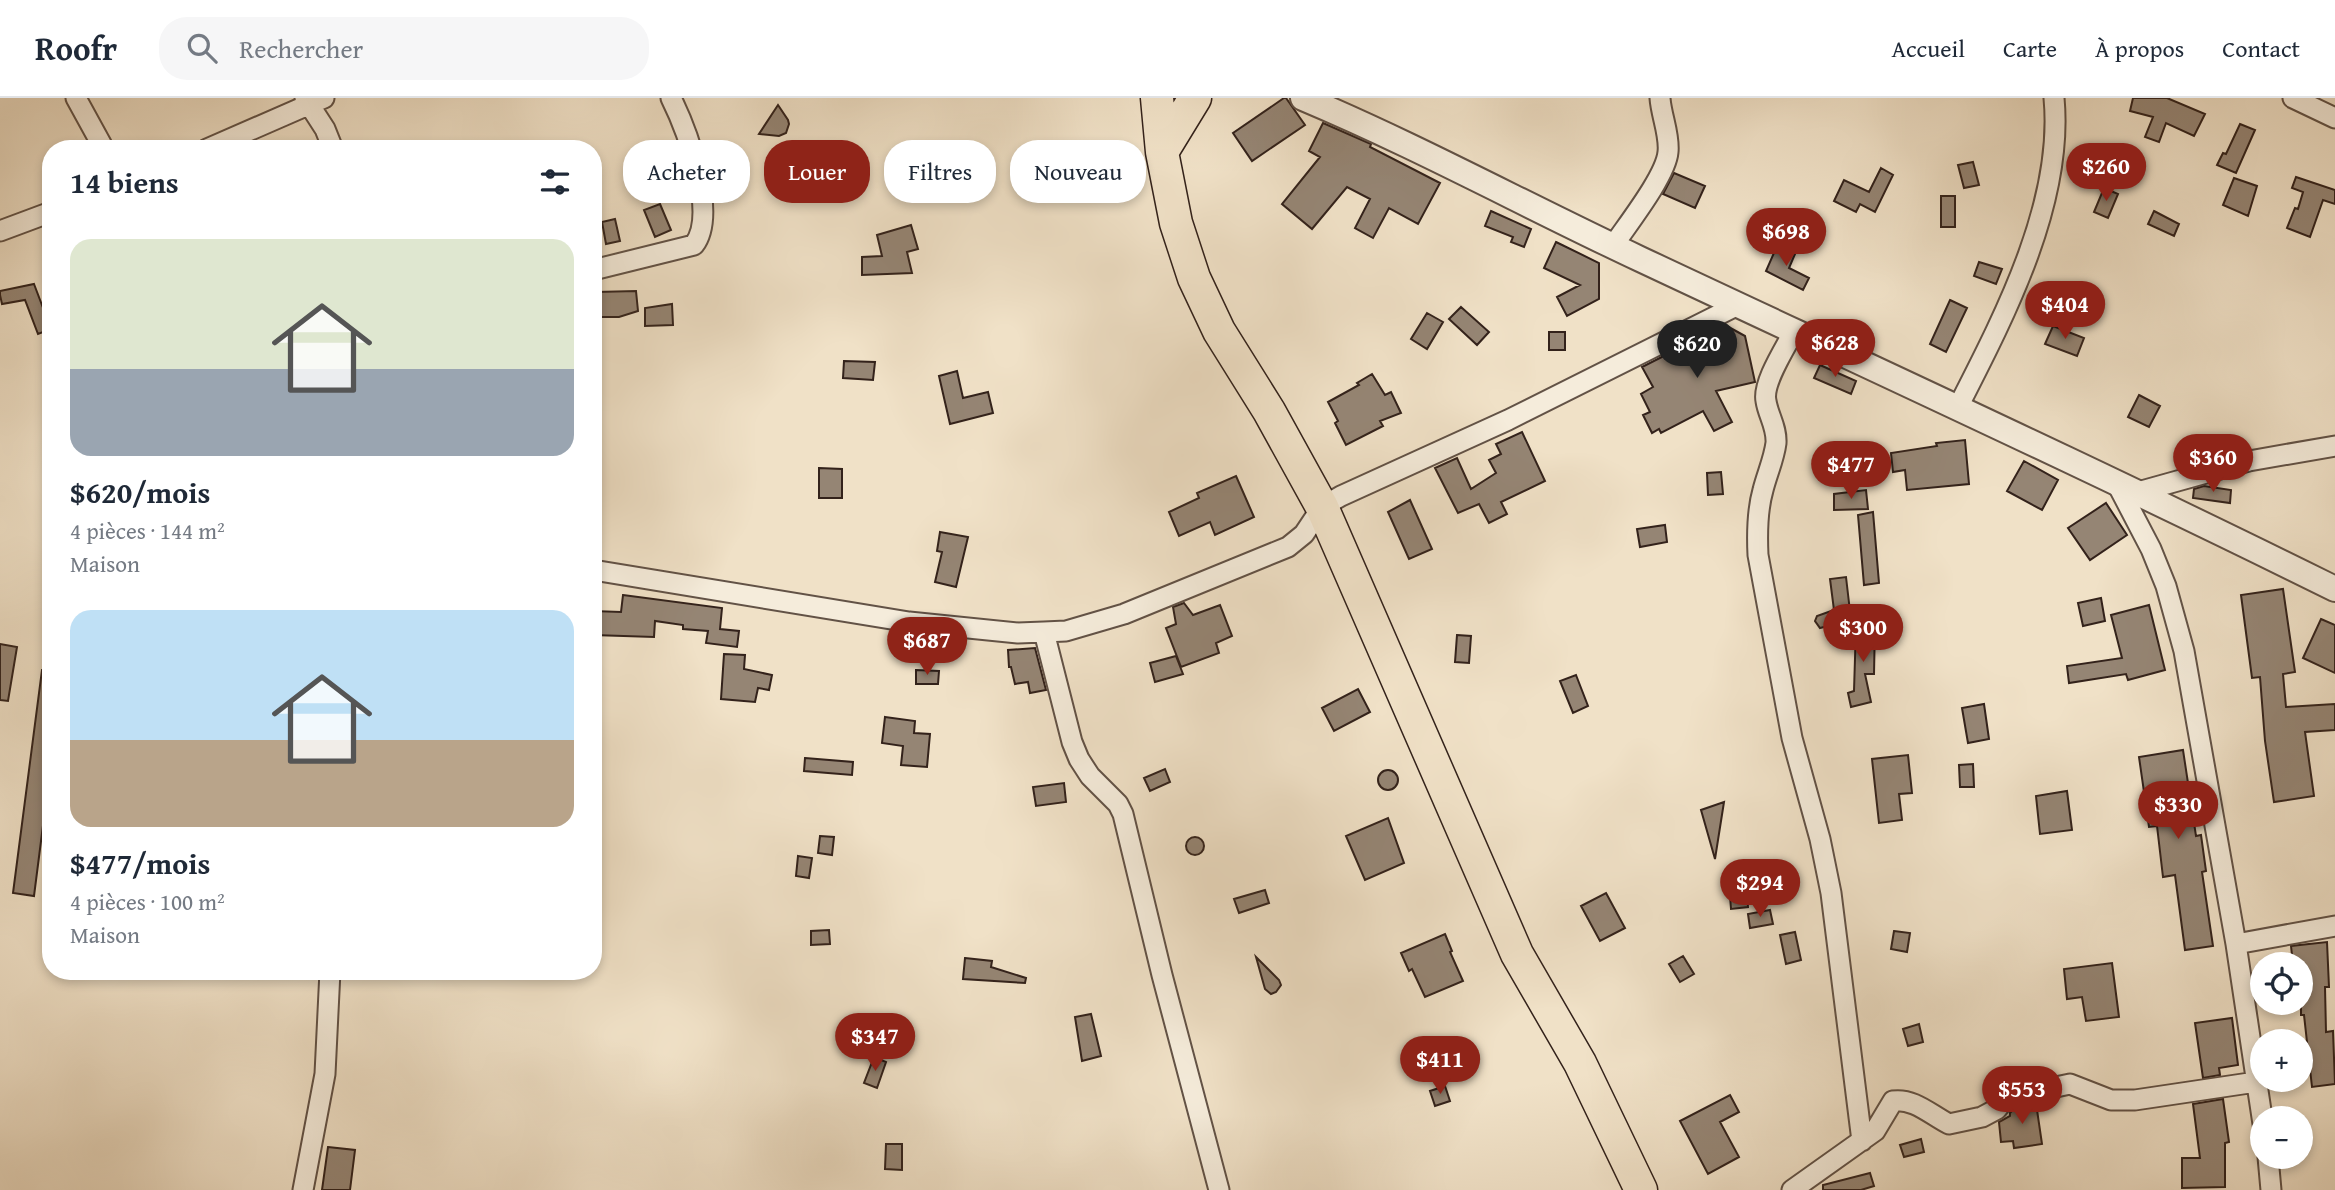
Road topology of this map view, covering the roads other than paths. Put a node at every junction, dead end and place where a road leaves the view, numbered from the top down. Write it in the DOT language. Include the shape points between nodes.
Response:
graph roads {
  1 [pos="76,98"];
  2 [pos="671,98"];
  3 [pos="1157,98"];
  4 [pos="1195,98"];
  5 [pos="1303,98"];
  6 [pos="1660,98"];
  7 [pos="2054,98"];
  8 [pos="2292,98"];
  9 [pos="312,101"];
  10 [pos="2335,118"];
  11 [pos="99,140"];
  12 [pos="227,140"];
  13 [pos="329,140"];
  14 [pos="1161,152"];
  15 [pos="42,215"];
  16 [pos="0,231"];
  17 [pos="1613,246"];
  18 [pos="602,268"];
  19 [pos="1738,305"];
  20 [pos="1794,331"];
  21 [pos="1957,409"];
  22 [pos="2335,446"];
  23 [pos="2127,487"];
  24 [pos="1322,507"];
  25 [pos="602,571"];
  26 [pos="2335,589"];
  27 [pos="1044,632"];
  28 [pos="2335,926"];
  29 [pos="2236,944"];
  30 [pos="330,980"];
  31 [pos="2250,1041"];
  32 [pos="2250,1084"];
  33 [pos="1862,1141"];
  34 [pos="2268,1169"];
  35 [pos="303,1190"];
  36 [pos="1219,1190"];
  37 [pos="1641,1190"];
  38 [pos="1792,1190"];
  39 [pos="2270,1190"];
  1 -- 11 [label="street"];
  2 -- 18 [label="street" via="684,124 700,180 700,237 694,245"];
  3 -- 14 [label="main road"];
  4 -- 14 [label="main road"];
  5 -- 17 [label="street"];
  6 -- 17 [label="street" via="1668,152 1664,167"];
  7 -- 21 [label="street" via="2057,122 2044,209 1996,332"];
  8 -- 10 [label="street"];
  9 -- 12 [label="street"];
  9 -- 13 [label="street"];
  14 -- 24 [label="main road" via="1194,278 1219,331"];
  15 -- 16 [label="street"];
  17 -- 19 [label="street"];
  19 -- 20 [label="street"];
  19 -- 24 [label="street"];
  20 -- 21 [label="street"];
  20 -- 33 [label="street" via="1766,393 1776,445 1762,493 1758,555 1792,738 1831,892"];
  21 -- 23 [label="street"];
  22 -- 23 [label="street"];
  23 -- 26 [label="street"];
  23 -- 29 [label="street" via="2166,586 2184,651"];
  24 -- 27 [label="street" via="1304,534 1288,547 1124,614 1066,631"];
  24 -- 37 [label="main road" via="1517,954 1580,1063"];
  25 -- 27 [label="street" via="909,622"];
  27 -- 36 [label="street" via="1079,759 1123,814"];
  28 -- 29 [label="street"];
  29 -- 31 [label="street"];
  30 -- 35 [label="street" via="325,1073"];
  32 -- 33 [label="street" via="2135,1100 2110,1100 2070,1084 2016,1091 1982,1117 1949,1124 1913,1102 1893,1101 1883,1121"];
  33 -- 38 [label="street"];
  34 -- 39 [label="street"];
}
